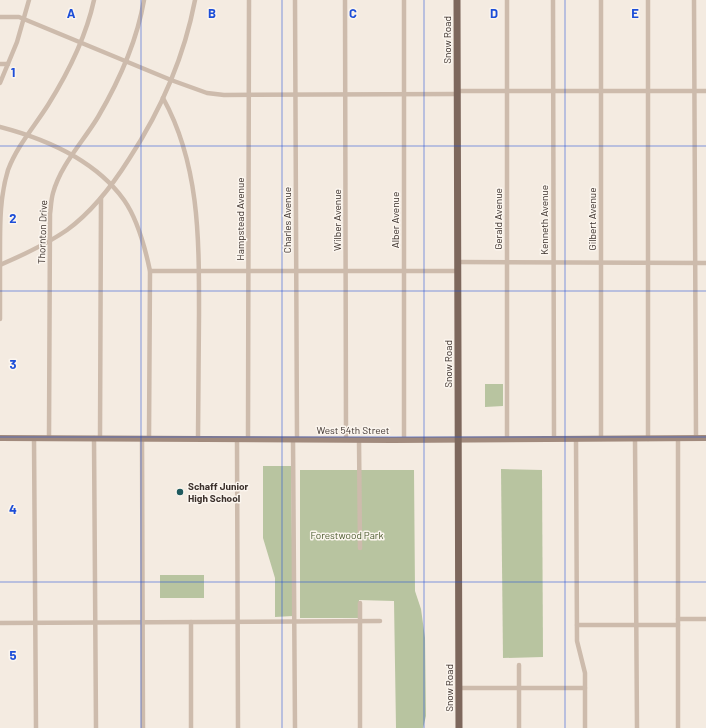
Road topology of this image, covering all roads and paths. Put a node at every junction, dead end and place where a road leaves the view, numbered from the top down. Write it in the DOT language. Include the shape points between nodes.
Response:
graph roads {
  1 [pos="30,0"];
  2 [pos="94,0"];
  3 [pos="144,0"];
  4 [pos="194,0"];
  5 [pos="249,0"];
  6 [pos="295,0"];
  7 [pos="345,0"];
  8 [pos="404,0"];
  9 [pos="457,0"];
  10 [pos="507,0"];
  11 [pos="553,0"];
  12 [pos="600,0"];
  13 [pos="648,0"];
  14 [pos="694,0"];
  15 [pos="0,17"];
  16 [pos="24,19"];
  17 [pos="81,43"];
  18 [pos="126,62"];
  19 [pos="0,64"];
  20 [pos="8,64"];
  21 [pos="171,80"];
  22 [pos="0,83"];
  23 [pos="600,90"];
  24 [pos="695,90"];
  25 [pos="706,90"];
  26 [pos="507,91"];
  27 [pos="553,91"];
  28 [pos="648,91"];
  29 [pos="457,92"];
  30 [pos="403,94"];
  31 [pos="249,95"];
  32 [pos="296,95"];
  33 [pos="345,95"];
  34 [pos="163,98"];
  35 [pos="0,127"];
  36 [pos="28,134"];
  37 [pos="72,155"];
  38 [pos="112,186"];
  39 [pos="101,198"];
  40 [pos="50,241"];
  41 [pos="458,262"];
  42 [pos="507,262"];
  43 [pos="553,263"];
  44 [pos="601,263"];
  45 [pos="648,263"];
  46 [pos="696,263"];
  47 [pos="706,263"];
  48 [pos="0,265"];
  49 [pos="150,271"];
  50 [pos="199,271"];
  51 [pos="248,271"];
  52 [pos="458,271"];
  53 [pos="297,272"];
  54 [pos="346,272"];
  55 [pos="404,272"];
  56 [pos="0,319"];
  57 [pos="0,438"];
  58 [pos="34,438"];
  59 [pos="50,438"];
  60 [pos="97,438"];
  61 [pos="142,438"];
  62 [pos="149,438"];
  63 [pos="198,438"];
  64 [pos="678,438"];
  65 [pos="696,438"];
  66 [pos="706,438"];
  67 [pos="237,439"];
  68 [pos="248,439"];
  69 [pos="295,439"];
  70 [pos="346,439"];
  71 [pos="359,439"];
  72 [pos="404,439"];
  73 [pos="458,439"];
  74 [pos="507,439"];
  75 [pos="554,439"];
  76 [pos="576,439"];
  77 [pos="601,439"];
  78 [pos="635,439"];
  79 [pos="648,439"];
  80 [pos="360,548"];
  81 [pos="360,603"];
  82 [pos="678,619"];
  83 [pos="706,619"];
  84 [pos="380,621"];
  85 [pos="190,622"];
  86 [pos="237,622"];
  87 [pos="295,622"];
  88 [pos="360,622"];
  89 [pos="0,623"];
  90 [pos="35,623"];
  91 [pos="95,623"];
  92 [pos="143,623"];
  93 [pos="576,625"];
  94 [pos="678,625"];
  95 [pos="636,626"];
  96 [pos="519,664"];
  97 [pos="459,688"];
  98 [pos="519,688"];
  99 [pos="585,688"];
  100 [pos="36,728"];
  101 [pos="96,728"];
  102 [pos="144,728"];
  103 [pos="191,728"];
  104 [pos="238,728"];
  105 [pos="295,728"];
  106 [pos="360,728"];
  107 [pos="459,728"];
  108 [pos="519,728"];
  109 [pos="585,728"];
  110 [pos="636,728"];
  111 [pos="678,728"];
  1 -- 16 [label="street"];
  2 -- 17 [label="street"];
  3 -- 18 [label="street, Thornton Drive" via="138,29"];
  4 -- 21 [label="street" via="186,36"];
  5 -- 31 [label="street, Hampstead Avenue"];
  6 -- 32 [label="street, Charles Avenue"];
  7 -- 33 [label="street, Wilber Avenue"];
  8 -- 30 [label="street, Alber Avenue"];
  9 -- 29 [label="main road, Snow Road"];
  10 -- 26 [label="street, Gerald Avenue"];
  11 -- 27 [label="street, Kenneth Avenue"];
  12 -- 23 [label="street, Gilbert Avenue"];
  13 -- 28 [label="street"];
  14 -- 24 [label="street"];
  15 -- 16 [label="street"];
  16 -- 17 [label="street"];
  16 -- 20 [label="street"];
  17 -- 18 [label="street"];
  17 -- 36 [label="street" via="62,82"];
  18 -- 21 [label="street"];
  18 -- 37 [label="street, Thornton Drive" via="98,117"];
  19 -- 20 [label="street"];
  20 -- 22 [label="street"];
  21 -- 31 [label="street" via="206,93"];
  21 -- 34 [label="street"];
  23 -- 27 [label="street"];
  23 -- 28 [label="street"];
  23 -- 44 [label="street, Gilbert Avenue"];
  24 -- 25 [label="street"];
  24 -- 28 [label="street"];
  24 -- 46 [label="street"];
  26 -- 27 [label="street"];
  26 -- 29 [label="street"];
  26 -- 42 [label="street, Gerald Avenue"];
  27 -- 43 [label="street, Kenneth Avenue"];
  28 -- 45 [label="street"];
  29 -- 30 [label="street"];
  29 -- 41 [label="main road, Snow Road"];
  30 -- 33 [label="street"];
  30 -- 55 [label="street, Alber Avenue"];
  31 -- 32 [label="street"];
  31 -- 51 [label="street, Hampstead Avenue"];
  32 -- 33 [label="street"];
  32 -- 53 [label="street, Charles Avenue"];
  33 -- 54 [label="street, Wilber Avenue"];
  34 -- 38 [label="street" via="151,123"];
  34 -- 50 [label="street" via="180,133 194,191"];
  35 -- 36 [label="street"];
  36 -- 37 [label="street"];
  36 -- 48 [label="street" via="8,170 3,192 0,214"];
  37 -- 38 [label="street"];
  37 -- 40 [label="street, Thornton Drive" via="53,194"];
  38 -- 39 [label="street"];
  38 -- 49 [label="street" via="124,201 135,222"];
  39 -- 40 [label="street" via="68,229"];
  39 -- 60 [label="street"];
  40 -- 48 [label="street"];
  40 -- 59 [label="street, Thornton Drive"];
  41 -- 42 [label="street"];
  41 -- 52 [label="main road, Snow Road"];
  42 -- 43 [label="street"];
  42 -- 74 [label="street, Gerald Avenue"];
  43 -- 44 [label="street"];
  43 -- 75 [label="street, Kenneth Avenue"];
  44 -- 45 [label="street"];
  44 -- 77 [label="street, Gilbert Avenue"];
  45 -- 46 [label="street"];
  45 -- 79 [label="street"];
  46 -- 47 [label="street"];
  46 -- 65 [label="street"];
  48 -- 56 [label="street"];
  49 -- 50 [label="street"];
  49 -- 62 [label="street"];
  50 -- 51 [label="street"];
  50 -- 63 [label="street"];
  51 -- 53 [label="street"];
  51 -- 68 [label="street, Hampstead Avenue"];
  52 -- 55 [label="street"];
  52 -- 73 [label="main road, Snow Road"];
  53 -- 54 [label="street"];
  53 -- 69 [label="street, Charles Avenue"];
  54 -- 55 [label="street"];
  54 -- 70 [label="street, Wilber Avenue"];
  55 -- 72 [label="street, Alber Avenue"];
  57 -- 58 [label="street, West 54th Street"];
  58 -- 59 [label="street, West 54th Street"];
  58 -- 90 [label="street"];
  59 -- 60 [label="street, West 54th Street"];
  60 -- 61 [label="street, West 54th Street"];
  60 -- 91 [label="street"];
  61 -- 62 [label="street, West 54th Street"];
  61 -- 92 [label="street"];
  62 -- 63 [label="street, West 54th Street"];
  63 -- 67 [label="street, West 54th Street"];
  64 -- 65 [label="street, West 54th Street"];
  64 -- 79 [label="street, West 54th Street"];
  64 -- 82 [label="street"];
  65 -- 66 [label="street, West 54th Street"];
  67 -- 68 [label="street, West 54th Street"];
  67 -- 86 [label="street"];
  68 -- 69 [label="street, West 54th Street"];
  69 -- 70 [label="street, West 54th Street"];
  69 -- 87 [label="street, Charles Avenue"];
  70 -- 71 [label="street, West 54th Street"];
  71 -- 72 [label="street, West 54th Street"];
  71 -- 80 [label="street"];
  72 -- 73 [label="street, West 54th Street"];
  73 -- 74 [label="street, West 54th Street"];
  73 -- 97 [label="main road, Snow Road"];
  74 -- 75 [label="street, West 54th Street"];
  75 -- 76 [label="street, West 54th Street"];
  76 -- 77 [label="street, West 54th Street"];
  76 -- 93 [label="street"];
  77 -- 78 [label="street, West 54th Street"];
  78 -- 79 [label="street, West 54th Street"];
  78 -- 95 [label="street"];
  81 -- 88 [label="street"];
  82 -- 83 [label="street"];
  82 -- 94 [label="street"];
  84 -- 88 [label="street"];
  85 -- 86 [label="street"];
  85 -- 92 [label="street"];
  85 -- 103 [label="street"];
  86 -- 87 [label="street"];
  86 -- 104 [label="street"];
  87 -- 88 [label="street"];
  87 -- 105 [label="street, Charles Avenue"];
  88 -- 106 [label="street"];
  89 -- 90 [label="street"];
  90 -- 91 [label="street"];
  90 -- 100 [label="street"];
  91 -- 92 [label="street"];
  91 -- 101 [label="street"];
  92 -- 102 [label="street"];
  93 -- 95 [label="street"];
  93 -- 99 [label="street" via="576,641 585,673"];
  94 -- 95 [label="street"];
  94 -- 111 [label="street"];
  95 -- 110 [label="street"];
  96 -- 98 [label="street"];
  97 -- 98 [label="street"];
  97 -- 107 [label="main road, Snow Road"];
  98 -- 99 [label="street"];
  98 -- 108 [label="street"];
  99 -- 109 [label="street"];
}
